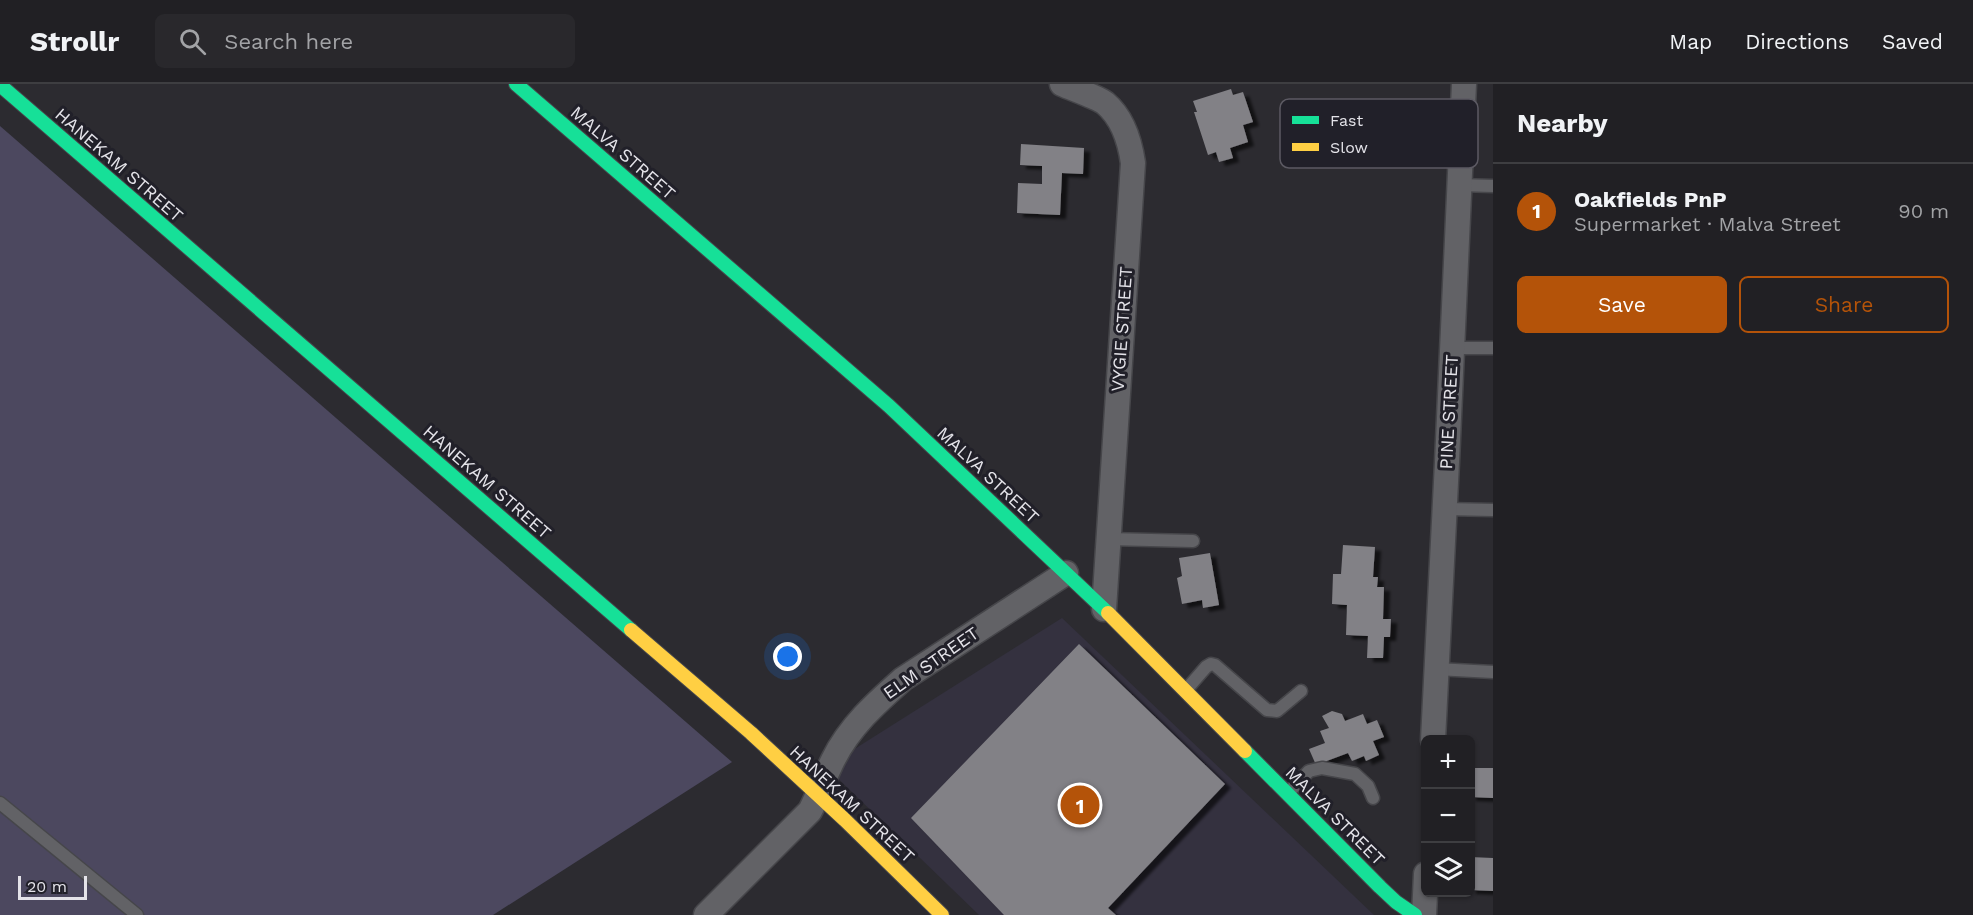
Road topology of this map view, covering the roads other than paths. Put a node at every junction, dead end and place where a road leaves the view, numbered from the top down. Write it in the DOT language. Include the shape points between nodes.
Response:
graph roads {
  1 [pos="516,84"];
  2 [pos="1062,84"];
  3 [pos="1464,84"];
  4 [pos="0,86"];
  5 [pos="1463,99"];
  6 [pos="1460,168"];
  7 [pos="1459,185"];
  8 [pos="1493,186"];
  9 [pos="1452,348"];
  10 [pos="1493,348"];
  11 [pos="1445,509"];
  12 [pos="1493,510"];
  13 [pos="1108,539"];
  14 [pos="1192,542"];
  15 [pos="1066,573"];
  16 [pos="1104,609"];
  17 [pos="1436,669"];
  18 [pos="1493,672"];
  19 [pos="1185,691"];
  20 [pos="1301,691"];
  21 [pos="1432,735"];
  22 [pos="1287,794"];
  23 [pos="818,796"];
  24 [pos="1373,798"];
  25 [pos="0,803"];
  26 [pos="1424,897"];
  27 [pos="137,915"];
  28 [pos="706,915"];
  29 [pos="942,915"];
  30 [pos="1415,915"];
  31 [pos="1424,915"];
  1 -- 15 [label="street, MALVA STREET" via="889,406"];
  2 -- 13 [label="street, VYGIE STREET" via="1105,103 1122,124 1133,163"];
  3 -- 5 [label="street, PINE STREET"];
  4 -- 23 [label="street, HANEKAM STREET" via="751,733"];
  6 -- 7 [label="street, PINE STREET"];
  7 -- 8 [label="lane"];
  7 -- 9 [label="street, PINE STREET"];
  9 -- 10 [label="lane"];
  9 -- 11 [label="street, PINE STREET"];
  11 -- 12 [label="lane"];
  11 -- 17 [label="street, PINE STREET"];
  13 -- 14 [label="lane"];
  13 -- 16 [label="street, VYGIE STREET"];
  15 -- 16 [label="street, MALVA STREET"];
  15 -- 23 [label="street, ELM STREET" via="903,679 880,699 844,741"];
  16 -- 19 [label="street, MALVA STREET"];
  17 -- 18 [label="lane"];
  17 -- 21 [label="street, PINE STREET"];
  19 -- 20 [label="lane" via="1211,664 1267,710 1277,711"];
  19 -- 22 [label="street, MALVA STREET"];
  22 -- 24 [label="lane" via="1309,771 1322,768 1355,774 1368,786"];
  22 -- 30 [label="street, MALVA STREET" via="1396,902"];
  23 -- 28 [label="street, ELM STREET" via="795,826"];
  23 -- 29 [label="street, HANEKAM STREET"];
  25 -- 27 [label="lane"];
  26 -- 31 [label="street"];
}
